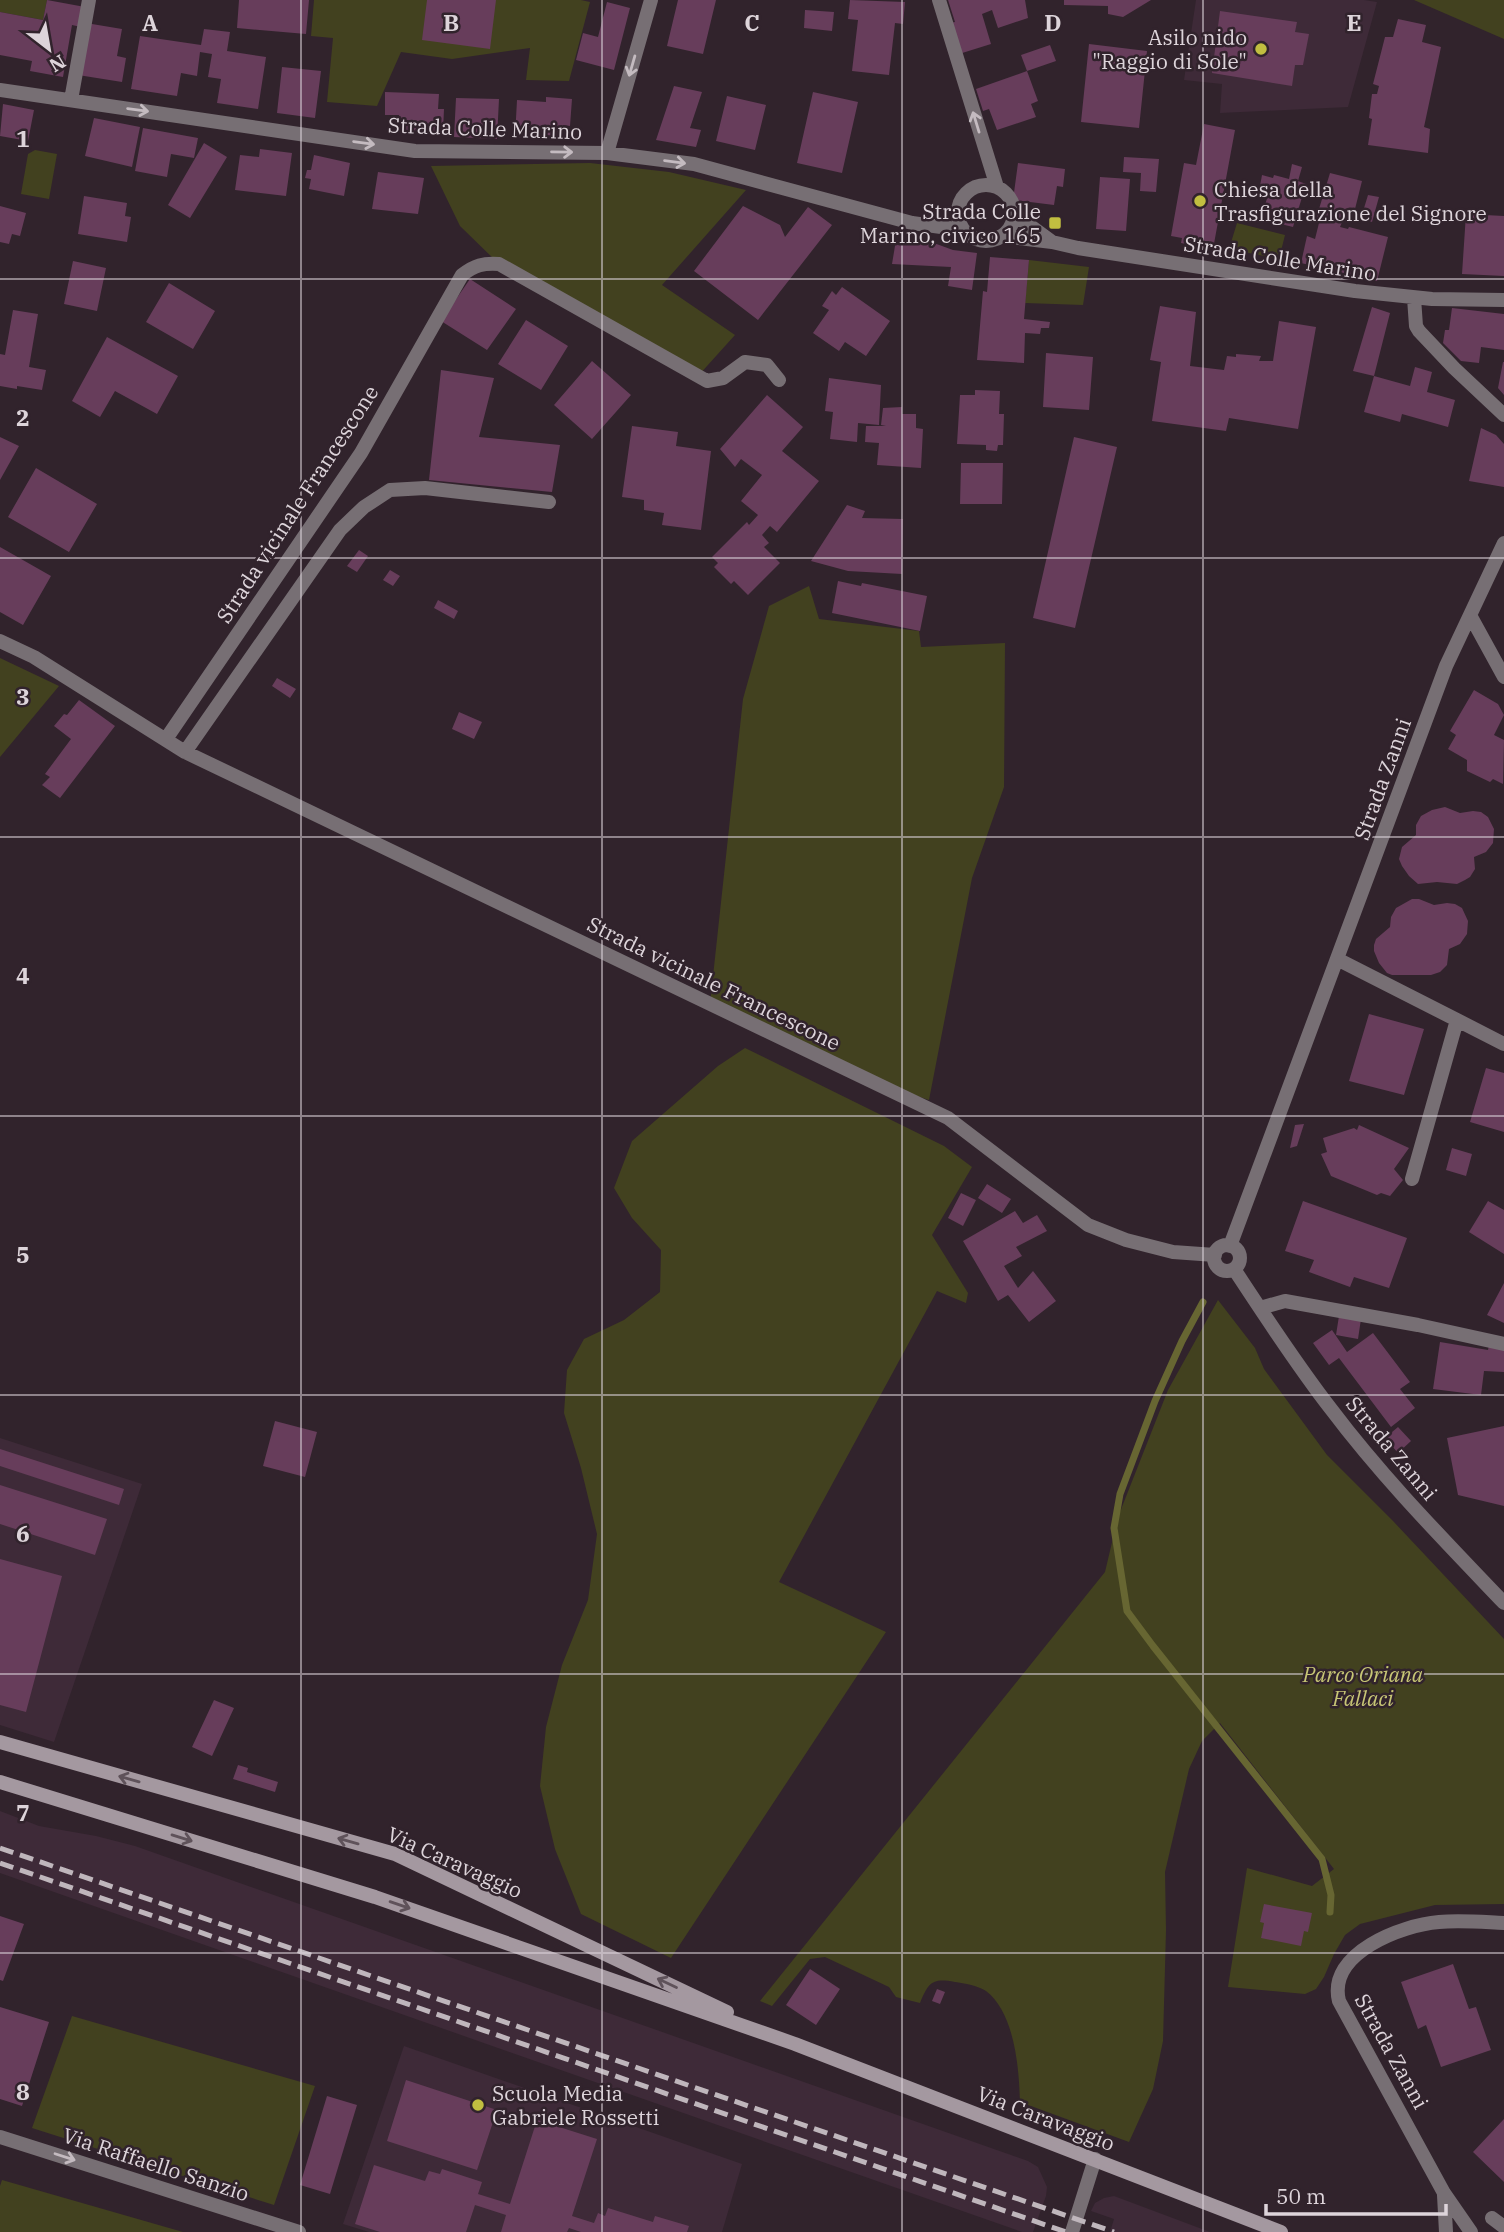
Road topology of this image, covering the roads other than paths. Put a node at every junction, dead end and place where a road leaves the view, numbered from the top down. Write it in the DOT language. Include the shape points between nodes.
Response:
graph roads {
  1 [pos="89,0"];
  2 [pos="651,0"];
  3 [pos="939,0"];
  4 [pos="0,90"];
  5 [pos="71,100"];
  6 [pos="607,153"];
  7 [pos="998,187"];
  8 [pos="1014,214"];
  9 [pos="963,230"];
  10 [pos="1001,236"];
  11 [pos="1052,242"];
  12 [pos="1414,298"];
  13 [pos="1504,300"];
  14 [pos="779,380"];
  15 [pos="1504,415"];
  16 [pos="549,502"];
  17 [pos="1504,543"];
  18 [pos="1470,615"];
  19 [pos="0,641"];
  20 [pos="1504,677"];
  21 [pos="166,739"];
  22 [pos="185,752"];
  23 [pos="1337,959"];
  24 [pos="1457,1020"];
  25 [pos="1504,1044"];
  26 [pos="1412,1179"];
  27 [pos="1230,1246"];
  28 [pos="1215,1255"];
  29 [pos="1234,1269"];
  30 [pos="1260,1308"];
  31 [pos="1504,1343"];
  32 [pos="1504,1603"];
  33 [pos="0,1742"];
  34 [pos="0,1782"];
  35 [pos="1504,1923"];
  36 [pos="795,2044"];
  37 [pos="0,2137"];
  38 [pos="1095,2159"];
  39 [pos="1444,2193"];
  40 [pos="299,2232"];
  41 [pos="1072,2232"];
  42 [pos="1281,2232"];
  43 [pos="1446,2232"];
  44 [pos="1471,2232"];
  1 -- 5 [label="street"];
  2 -- 6 [label="street, one-way"];
  7 -- 3 [label="street, one-way"];
  4 -- 5 [label="street, Strada Colle Marino"];
  5 -- 6 [label="street, Strada Colle Marino, one-way" via="415,151"];
  6 -- 9 [label="street, Strada Colle Marino, one-way" via="694,164 912,223"];
  7 -- 8 [label="street" via="1011,200"];
  7 -- 9 [label="street" via="976,186 964,195 957,216"];
  8 -- 10 [label="street"];
  8 -- 11 [label="street, Strada Colle Marino"];
  9 -- 10 [label="street" via="979,240"];
  10 -- 11 [label="street, Strada Colle Marino"];
  11 -- 12 [label="street, Strada Colle Marino"];
  12 -- 13 [label="street, Strada Colle Marino"];
  12 -- 15 [label="street" via="1419,331"];
  14 -- 21 [label="street, Strada vicinale Francescone" via="767,365 745,362 723,378 707,382 499,264 472,268 462,275 361,453"];
  16 -- 22 [label="street" via="425,488 390,490 364,507 340,530"];
  17 -- 18 [label="street, Strada Zanni"];
  18 -- 20 [label="street"];
  18 -- 23 [label="street, Strada Zanni" via="1446,666"];
  19 -- 21 [label="street, Strada vicinale Francescone" via="34,657"];
  21 -- 22 [label="street, Strada vicinale Francescone"];
  22 -- 28 [label="street, Strada vicinale Francescone" via="948,1118 1108,1234 1173,1252"];
  23 -- 24 [label="street"];
  23 -- 27 [label="street, Strada Zanni"];
  24 -- 25 [label="street"];
  24 -- 26 [label="street"];
  27 -- 28 [label="street" via="1222,1246"];
  27 -- 29 [label="street" via="1240,1256"];
  28 -- 29 [label="street" via="1222,1269"];
  29 -- 30 [label="street, Strada Zanni"];
  30 -- 31 [label="street" via="1285,1301"];
  30 -- 32 [label="street, Strada Zanni" via="1332,1411 1414,1508"];
  36 -- 33 [label="street, Via Caravaggio, one-way" via="395,1854"];
  34 -- 36 [label="street, Via Caravaggio, one-way" via="375,1897"];
  35 -- 39 [label="street, Strada Zanni" via="1438,1922 1405,1930 1351,1959 1338,1982 1339,2001"];
  36 -- 38 [label="street, Via Caravaggio"];
  37 -- 40 [label="street, Via Raffaello Sanzio, one-way"];
  38 -- 41 [label="street"];
  38 -- 42 [label="street, Via Caravaggio"];
  39 -- 43 [label="street, Strada Zanni"];
  39 -- 44 [label="street, Strada Zanni"];
}
